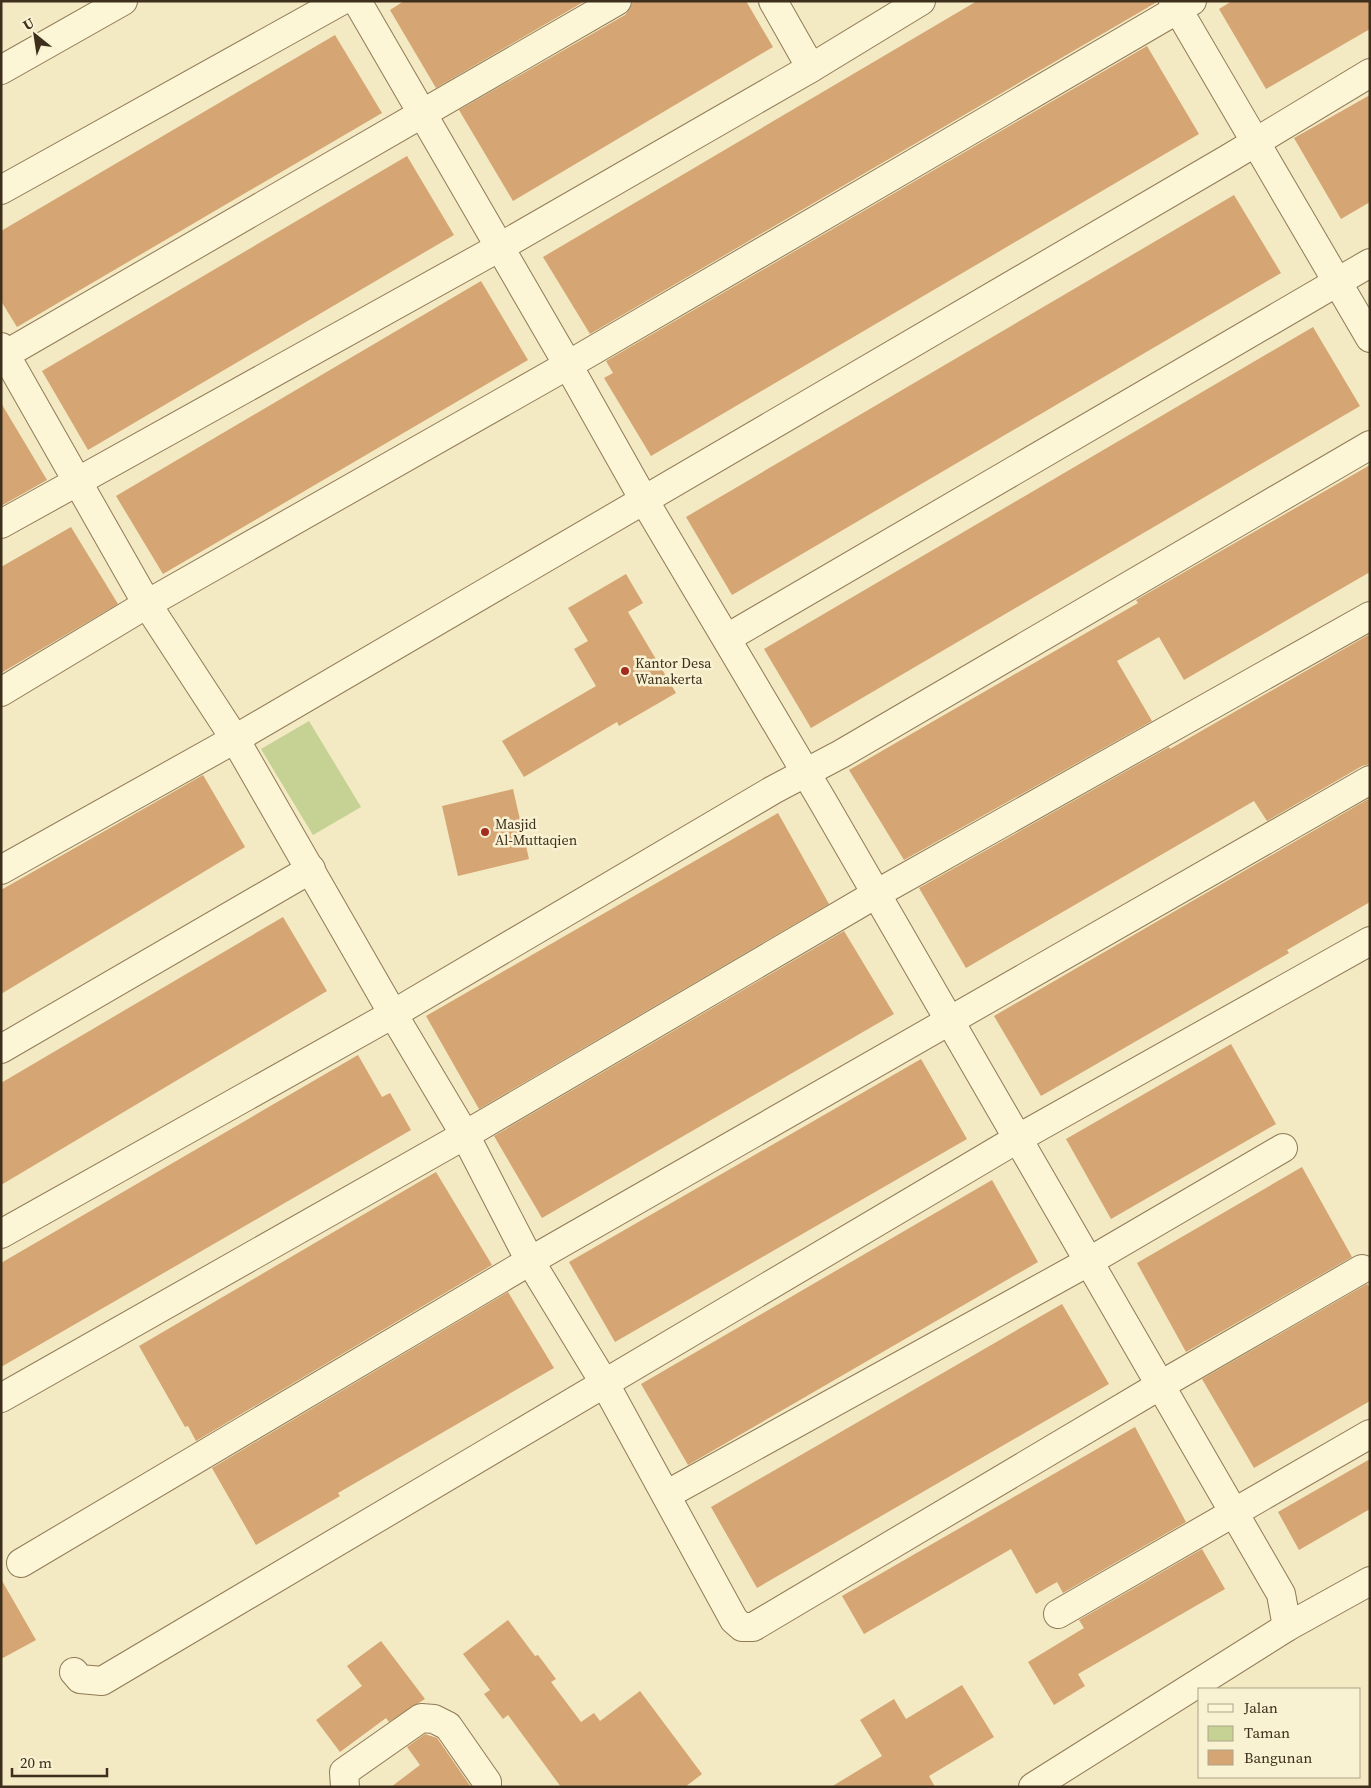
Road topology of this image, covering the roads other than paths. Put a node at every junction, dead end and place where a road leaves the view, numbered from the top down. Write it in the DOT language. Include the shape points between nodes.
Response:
graph roads {
  1 [pos="124,1"];
  2 [pos="341,1"];
  3 [pos="357,1"];
  4 [pos="617,1"];
  5 [pos="773,1"];
  6 [pos="921,1"];
  7 [pos="1181,4"];
  8 [pos="811,68"];
  9 [pos="1,70"];
  10 [pos="1370,74"];
  11 [pos="423,113"];
  12 [pos="1254,142"];
  13 [pos="1,190"];
  14 [pos="500,247"];
  15 [pos="1370,263"];
  16 [pos="1337,283"];
  17 [pos="1370,338"];
  18 [pos="3,353"];
  19 [pos="568,365"];
  20 [pos="1370,445"];
  21 [pos="77,480"];
  22 [pos="644,500"];
  23 [pos="1,524"];
  24 [pos="147,604"];
  25 [pos="1370,616"];
  26 [pos="727,638"];
  27 [pos="1,692"];
  28 [pos="235,739"];
  29 [pos="805,773"];
  30 [pos="1370,780"];
  31 [pos="311,869"];
  32 [pos="1,870"];
  33 [pos="876,894"];
  34 [pos="1370,941"];
  35 [pos="392,1014"];
  36 [pos="949,1022"];
  37 [pos="1,1049"];
  38 [pos="465,1135"];
  39 [pos="1017,1139"];
  40 [pos="1283,1148"];
  41 [pos="1,1234"];
  42 [pos="530,1261"];
  43 [pos="1088,1262"];
  44 [pos="1362,1269"];
  45 [pos="605,1384"];
  46 [pos="1159,1386"];
  47 [pos="1,1398"];
  48 [pos="1370,1434"];
  49 [pos="666,1495"];
  50 [pos="1233,1514"];
  51 [pos="21,1564"];
  52 [pos="1370,1581"];
  53 [pos="1058,1614"];
  54 [pos="1287,1627"];
  55 [pos="74,1672"];
  56 [pos="345,1787"];
  57 [pos="487,1787"];
  58 [pos="1033,1787"];
  1 -- 9 [label="street"];
  2 -- 13 [label="street"];
  3 -- 11 [label="street"];
  4 -- 11 [label="street"];
  5 -- 8 [label="street"];
  6 -- 8 [label="street"];
  7 -- 12 [label="street"];
  7 -- 19 [label="street"];
  8 -- 14 [label="street"];
  10 -- 12 [label="street"];
  11 -- 14 [label="street"];
  11 -- 18 [label="street"];
  12 -- 16 [label="street"];
  12 -- 22 [label="street"];
  14 -- 19 [label="street"];
  14 -- 21 [label="street"];
  15 -- 16 [label="street"];
  16 -- 17 [label="street"];
  16 -- 26 [label="street"];
  18 -- 21 [label="street"];
  19 -- 22 [label="street"];
  19 -- 24 [label="street"];
  20 -- 29 [label="street"];
  21 -- 23 [label="street"];
  21 -- 24 [label="street"];
  22 -- 26 [label="street"];
  22 -- 28 [label="street"];
  24 -- 27 [label="street"];
  24 -- 28 [label="street"];
  25 -- 33 [label="street"];
  26 -- 29 [label="street"];
  28 -- 31 [label="street"];
  28 -- 32 [label="street"];
  29 -- 33 [label="street"];
  29 -- 35 [label="street"];
  30 -- 36 [label="street"];
  31 -- 35 [label="street"];
  31 -- 37 [label="street"];
  33 -- 36 [label="street"];
  33 -- 38 [label="street"];
  34 -- 39 [label="street"];
  35 -- 38 [label="street"];
  35 -- 41 [label="street"];
  36 -- 39 [label="street"];
  36 -- 42 [label="street"];
  38 -- 42 [label="street"];
  38 -- 47 [label="street"];
  39 -- 43 [label="street"];
  39 -- 45 [label="street"];
  40 -- 43 [label="street"];
  42 -- 45 [label="street"];
  42 -- 51 [label="street"];
  43 -- 46 [label="street"];
  43 -- 49 [label="street"];
  44 -- 46 [label="street"];
  45 -- 49 [label="street"];
  45 -- 55 [label="street" via="102,1681 80,1679"];
  46 -- 49 [label="street" via="753,1627 742,1627 734,1620"];
  46 -- 50 [label="street"];
  48 -- 50 [label="street"];
  50 -- 53 [label="street"];
  50 -- 54 [label="street" via="1280,1594"];
  52 -- 54 [label="street"];
  54 -- 58 [label="street"];
  56 -- 57 [label="street" via="344,1772 421,1718 434,1719 448,1726 487,1782"];
}
